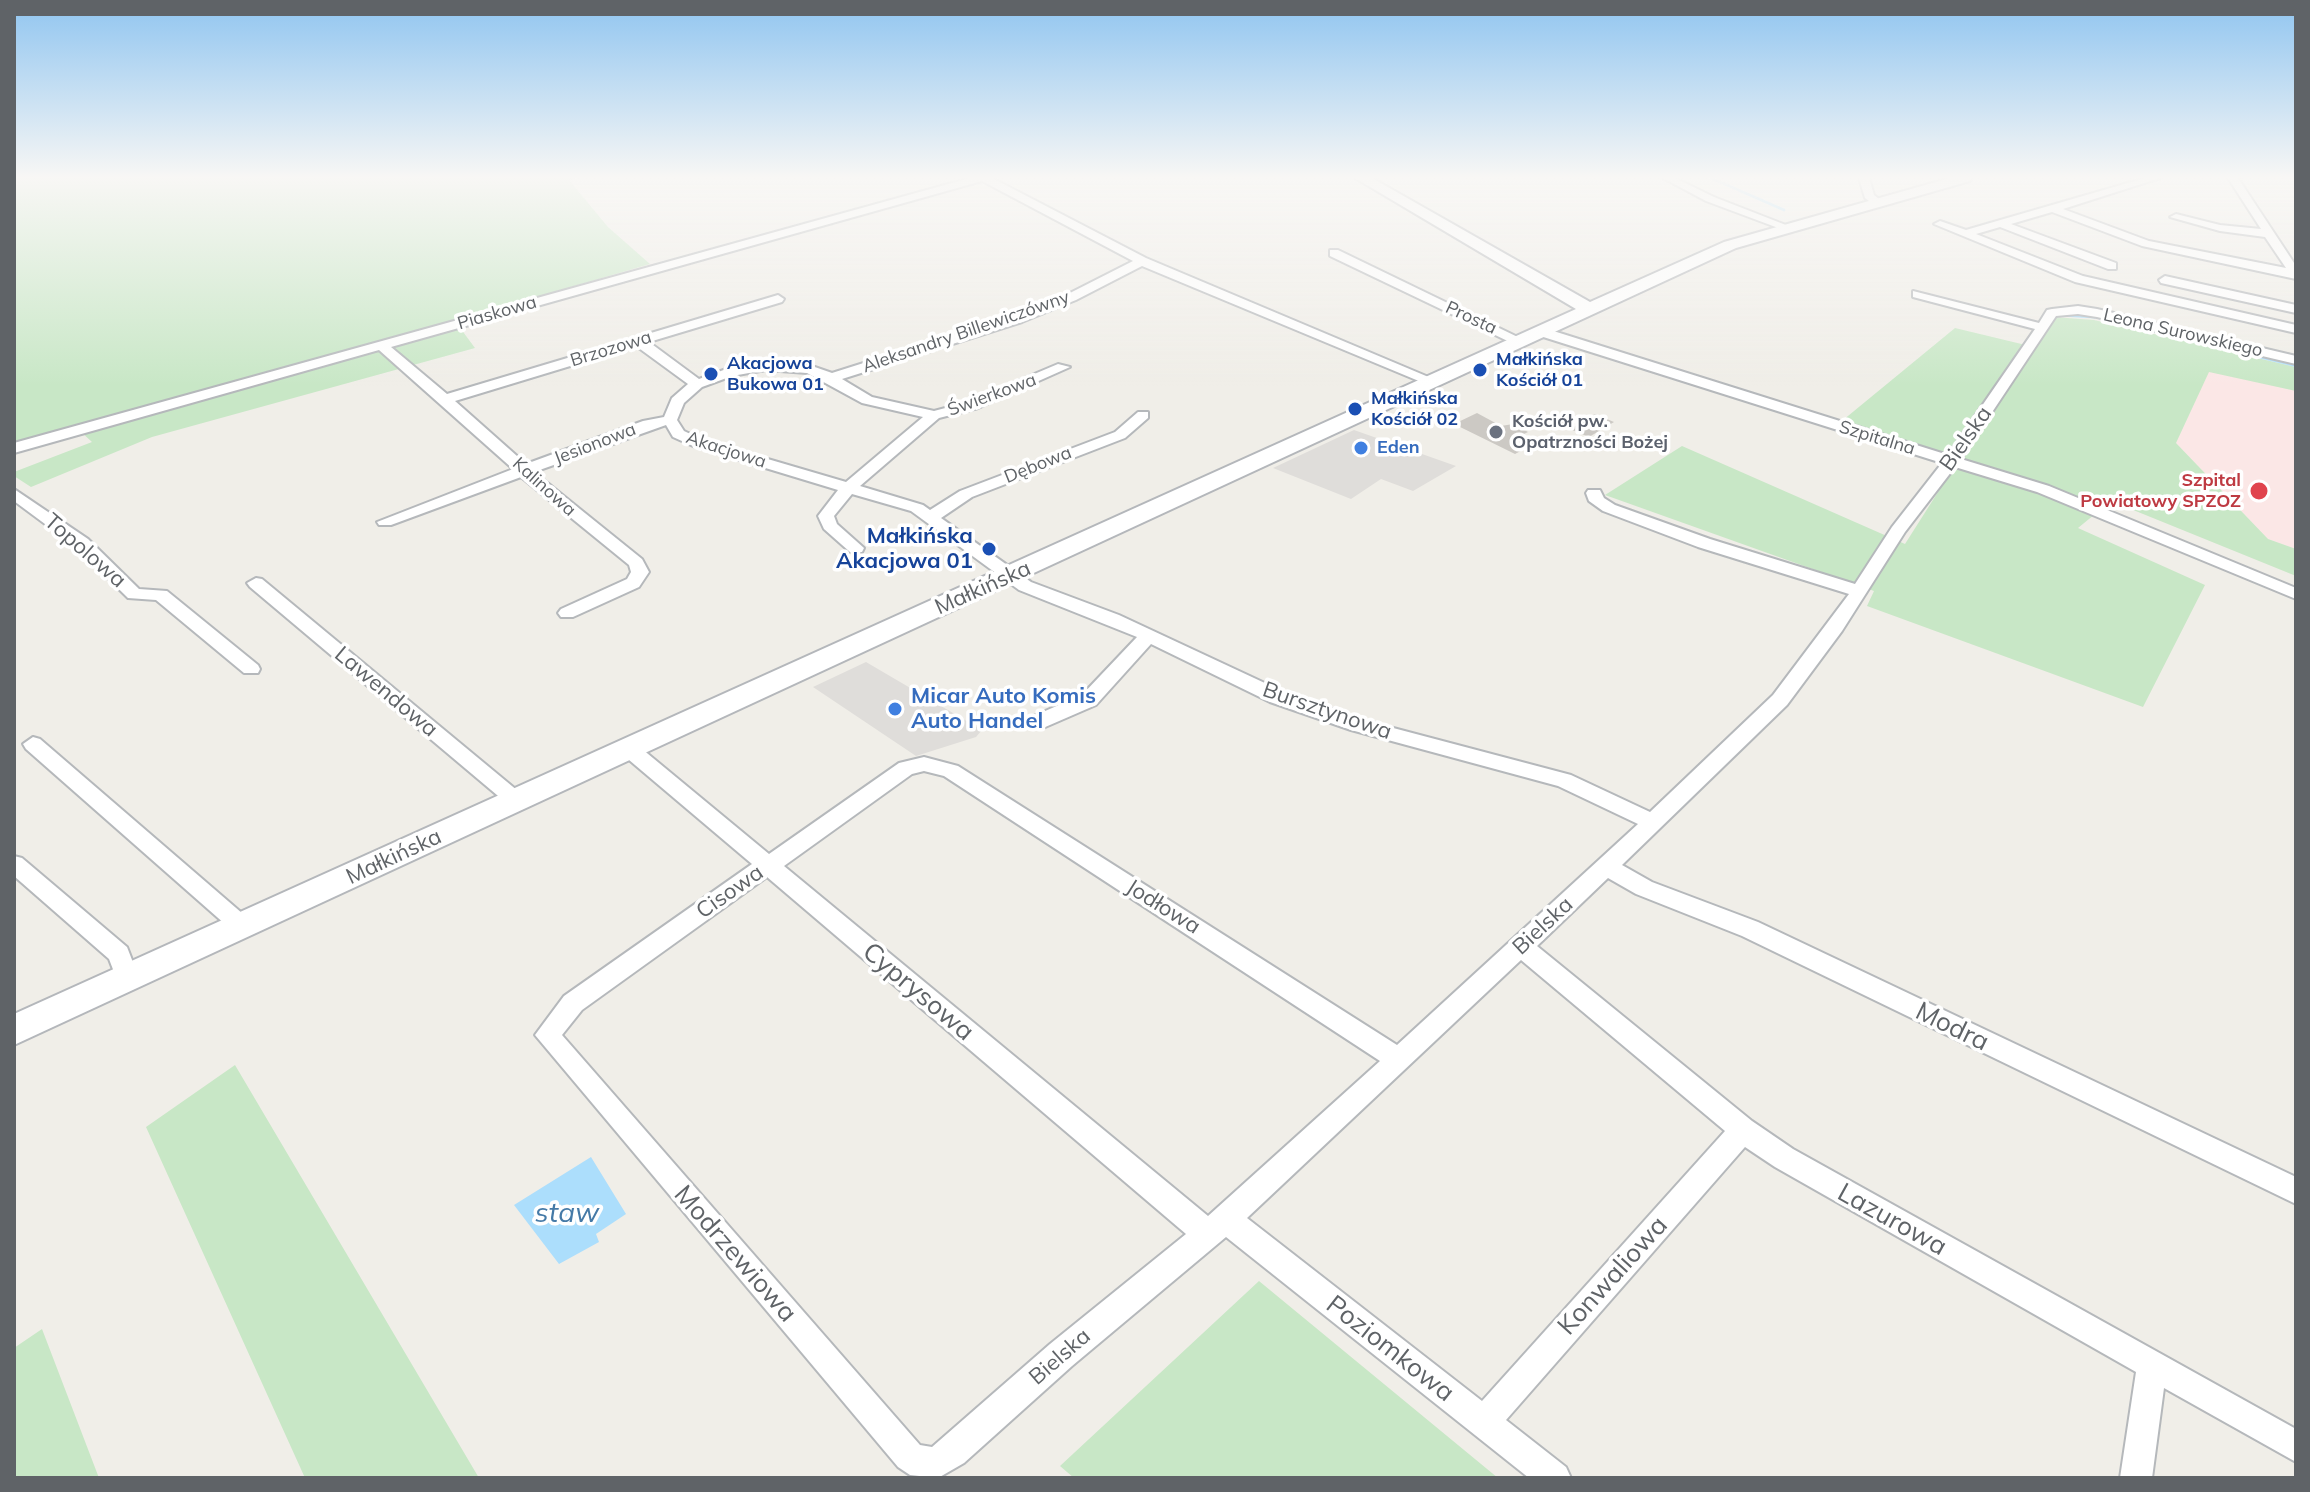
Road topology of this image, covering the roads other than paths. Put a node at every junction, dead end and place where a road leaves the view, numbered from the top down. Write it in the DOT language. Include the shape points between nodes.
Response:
graph roads {
  1 [pos="733,248"];
  2 [pos="1116,248"];
  3 [pos="1483,248"];
  4 [pos="1724,248"];
  5 [pos="2000,248"];
  6 [pos="2063,248"];
  7 [pos="2164,248"];
  8 [pos="2279,248"];
  9 [pos="1334,253"];
  10 [pos="1142,261"];
  11 [pos="2112,266"];
  12 [pos="2296,274"];
  13 [pos="2165,280"];
  14 [pos="1917,294"];
  15 [pos="778,299"];
  16 [pos="2296,309"];
  17 [pos="1591,310"];
  18 [pos="2069,310"];
  19 [pos="2041,327"];
  20 [pos="2296,329"];
  21 [pos="1542,332"];
  22 [pos="638,341"];
  23 [pos="1521,342"];
  24 [pos="382,346"];
  25 [pos="2296,360"];
  26 [pos="1063,367"];
  27 [pos="831,378"];
  28 [pos="1431,381"];
  29 [pos="697,384"];
  30 [pos="444,400"];
  31 [pos="934,415"];
  32 [pos="1143,415"];
  33 [pos="670,420"];
  34 [pos="14,448"];
  35 [pos="1952,460"];
  36 [pos="524,470"];
  37 [pos="850,487"];
  38 [pos="1594,493"];
  39 [pos="14,494"];
  40 [pos="932,516"];
  41 [pos="385,522"];
  42 [pos="856,548"];
  43 [pos="1011,575"];
  44 [pos="256,583"];
  45 [pos="1858,591"];
  46 [pos="2296,594"];
  47 [pos="567,613"];
  48 [pos="1148,636"];
  49 [pos="251,669"];
  50 [pos="1036,723"];
  51 [pos="33,744"];
  52 [pos="629,749"];
  53 [pos="924,764"];
  54 [pos="517,801"];
  55 [pos="1653,822"];
  56 [pos="14,864"];
  57 [pos="767,865"];
  58 [pos="1606,867"];
  59 [pos="242,926"];
  60 [pos="1521,946"];
  61 [pos="127,978"];
  62 [pos="14,1030"];
  63 [pos="547,1035"];
  64 [pos="1398,1060"];
  65 [pos="1743,1130"];
  66 [pos="2296,1191"];
  67 [pos="1217,1226"];
  68 [pos="2152,1365"];
  69 [pos="1483,1423"];
  70 [pos="2296,1446"];
  71 [pos="929,1464"];
  72 [pos="1555,1478"];
  73 [pos="2136,1478"];
  1 -- 24 [label="street, Piaskowa"];
  2 -- 10 [label="street"];
  3 -- 17 [label="main road"];
  4 -- 17 [label="main road, Małkińska"];
  5 -- 20 [label="street" via="2079,279"];
  6 -- 11 [label="street"];
  7 -- 12 [label="street"];
  8 -- 12 [label="street"];
  9 -- 23 [label="street, Prosta"];
  10 -- 27 [label="street, Aleksandry Billewiczówny" via="1017,319"];
  10 -- 28 [label="street"];
  13 -- 16 [label="street"];
  14 -- 19 [label="street"];
  15 -- 22 [label="street, Brzozowa"];
  17 -- 21 [label="main road, Małkińska"];
  18 -- 19 [label="street, Bielska" via="2052,313"];
  18 -- 25 [label="street, Leona Surowskiego"];
  19 -- 35 [label="street, Bielska"];
  21 -- 23 [label="main road, Małkińska"];
  21 -- 35 [label="street, Szpitalna"];
  22 -- 29 [label="street"];
  22 -- 30 [label="street, Brzozowa"];
  23 -- 28 [label="main road, Małkińska"];
  24 -- 30 [label="street, Kalinowa"];
  24 -- 34 [label="street, Piaskowa"];
  26 -- 31 [label="street, Świerkowa" via="973,405"];
  27 -- 29 [label="street" via="803,368 766,366"];
  27 -- 31 [label="street" via="867,400"];
  28 -- 43 [label="main road, Małkińska"];
  29 -- 33 [label="street, Akacjowa" via="677,401"];
  30 -- 36 [label="street, Kalinowa"];
  31 -- 37 [label="street, Świerkowa"];
  32 -- 40 [label="street, Dębowa" via="1120,435 966,494"];
  33 -- 36 [label="street, Jesionowa"];
  33 -- 37 [label="street, Akacjowa" via="689,440"];
  35 -- 45 [label="street, Bielska"];
  35 -- 46 [label="street, Szpitalna" via="2098,510"];
  36 -- 41 [label="street, Jesionowa"];
  36 -- 47 [label="street, Kalinowa" via="636,563 640,572 633,583"];
  37 -- 40 [label="street, Akacjowa"];
  37 -- 42 [label="street, Świerkowa" via="826,516"];
  38 -- 45 [label="street" via="1609,508"];
  39 -- 49 [label="street, Topolowa" via="82,543 134,594 161,595"];
  40 -- 43 [label="street, Akacjowa"];
  43 -- 48 [label="street, Bursztynowa" via="1025,586"];
  43 -- 52 [label="main road, Małkińska"];
  44 -- 54 [label="street, Lawendowa"];
  45 -- 55 [label="street, Bielska" via="1780,700"];
  48 -- 50 [label="street" via="1089,700"];
  48 -- 55 [label="street, Bursztynowa" via="1318,713 1564,780"];
  51 -- 59 [label="street"];
  52 -- 54 [label="main road, Małkińska"];
  52 -- 57 [label="street, Cyprysowa"];
  53 -- 57 [label="street, Cisowa" via="906,768"];
  53 -- 64 [label="street, Jodłowa" via="951,771"];
  54 -- 59 [label="main road, Małkińska"];
  55 -- 58 [label="street, Bielska"];
  56 -- 61 [label="street" via="112,946"];
  57 -- 63 [label="street, Cisowa" via="573,1003"];
  57 -- 67 [label="street, Cyprysowa"];
  58 -- 60 [label="street, Bielska"];
  58 -- 66 [label="street, Modra" via="1644,888 1750,929"];
  59 -- 61 [label="main road, Małkińska"];
  60 -- 64 [label="street, Bielska"];
  60 -- 65 [label="street, Lazurowa"];
  61 -- 62 [label="main road, Małkińska"];
  63 -- 71 [label="street, Modrzewiowa" via="909,1456"];
  64 -- 67 [label="street, Bielska"];
  65 -- 68 [label="street, Lazurowa"];
  65 -- 69 [label="street, Konwaliowa"];
  67 -- 69 [label="street, Poziomkowa"];
  67 -- 71 [label="street, Bielska" via="953,1452"];
  68 -- 70 [label="street, Lazurowa"];
  68 -- 73 [label="street"];
  69 -- 72 [label="street, Poziomkowa"];
}
